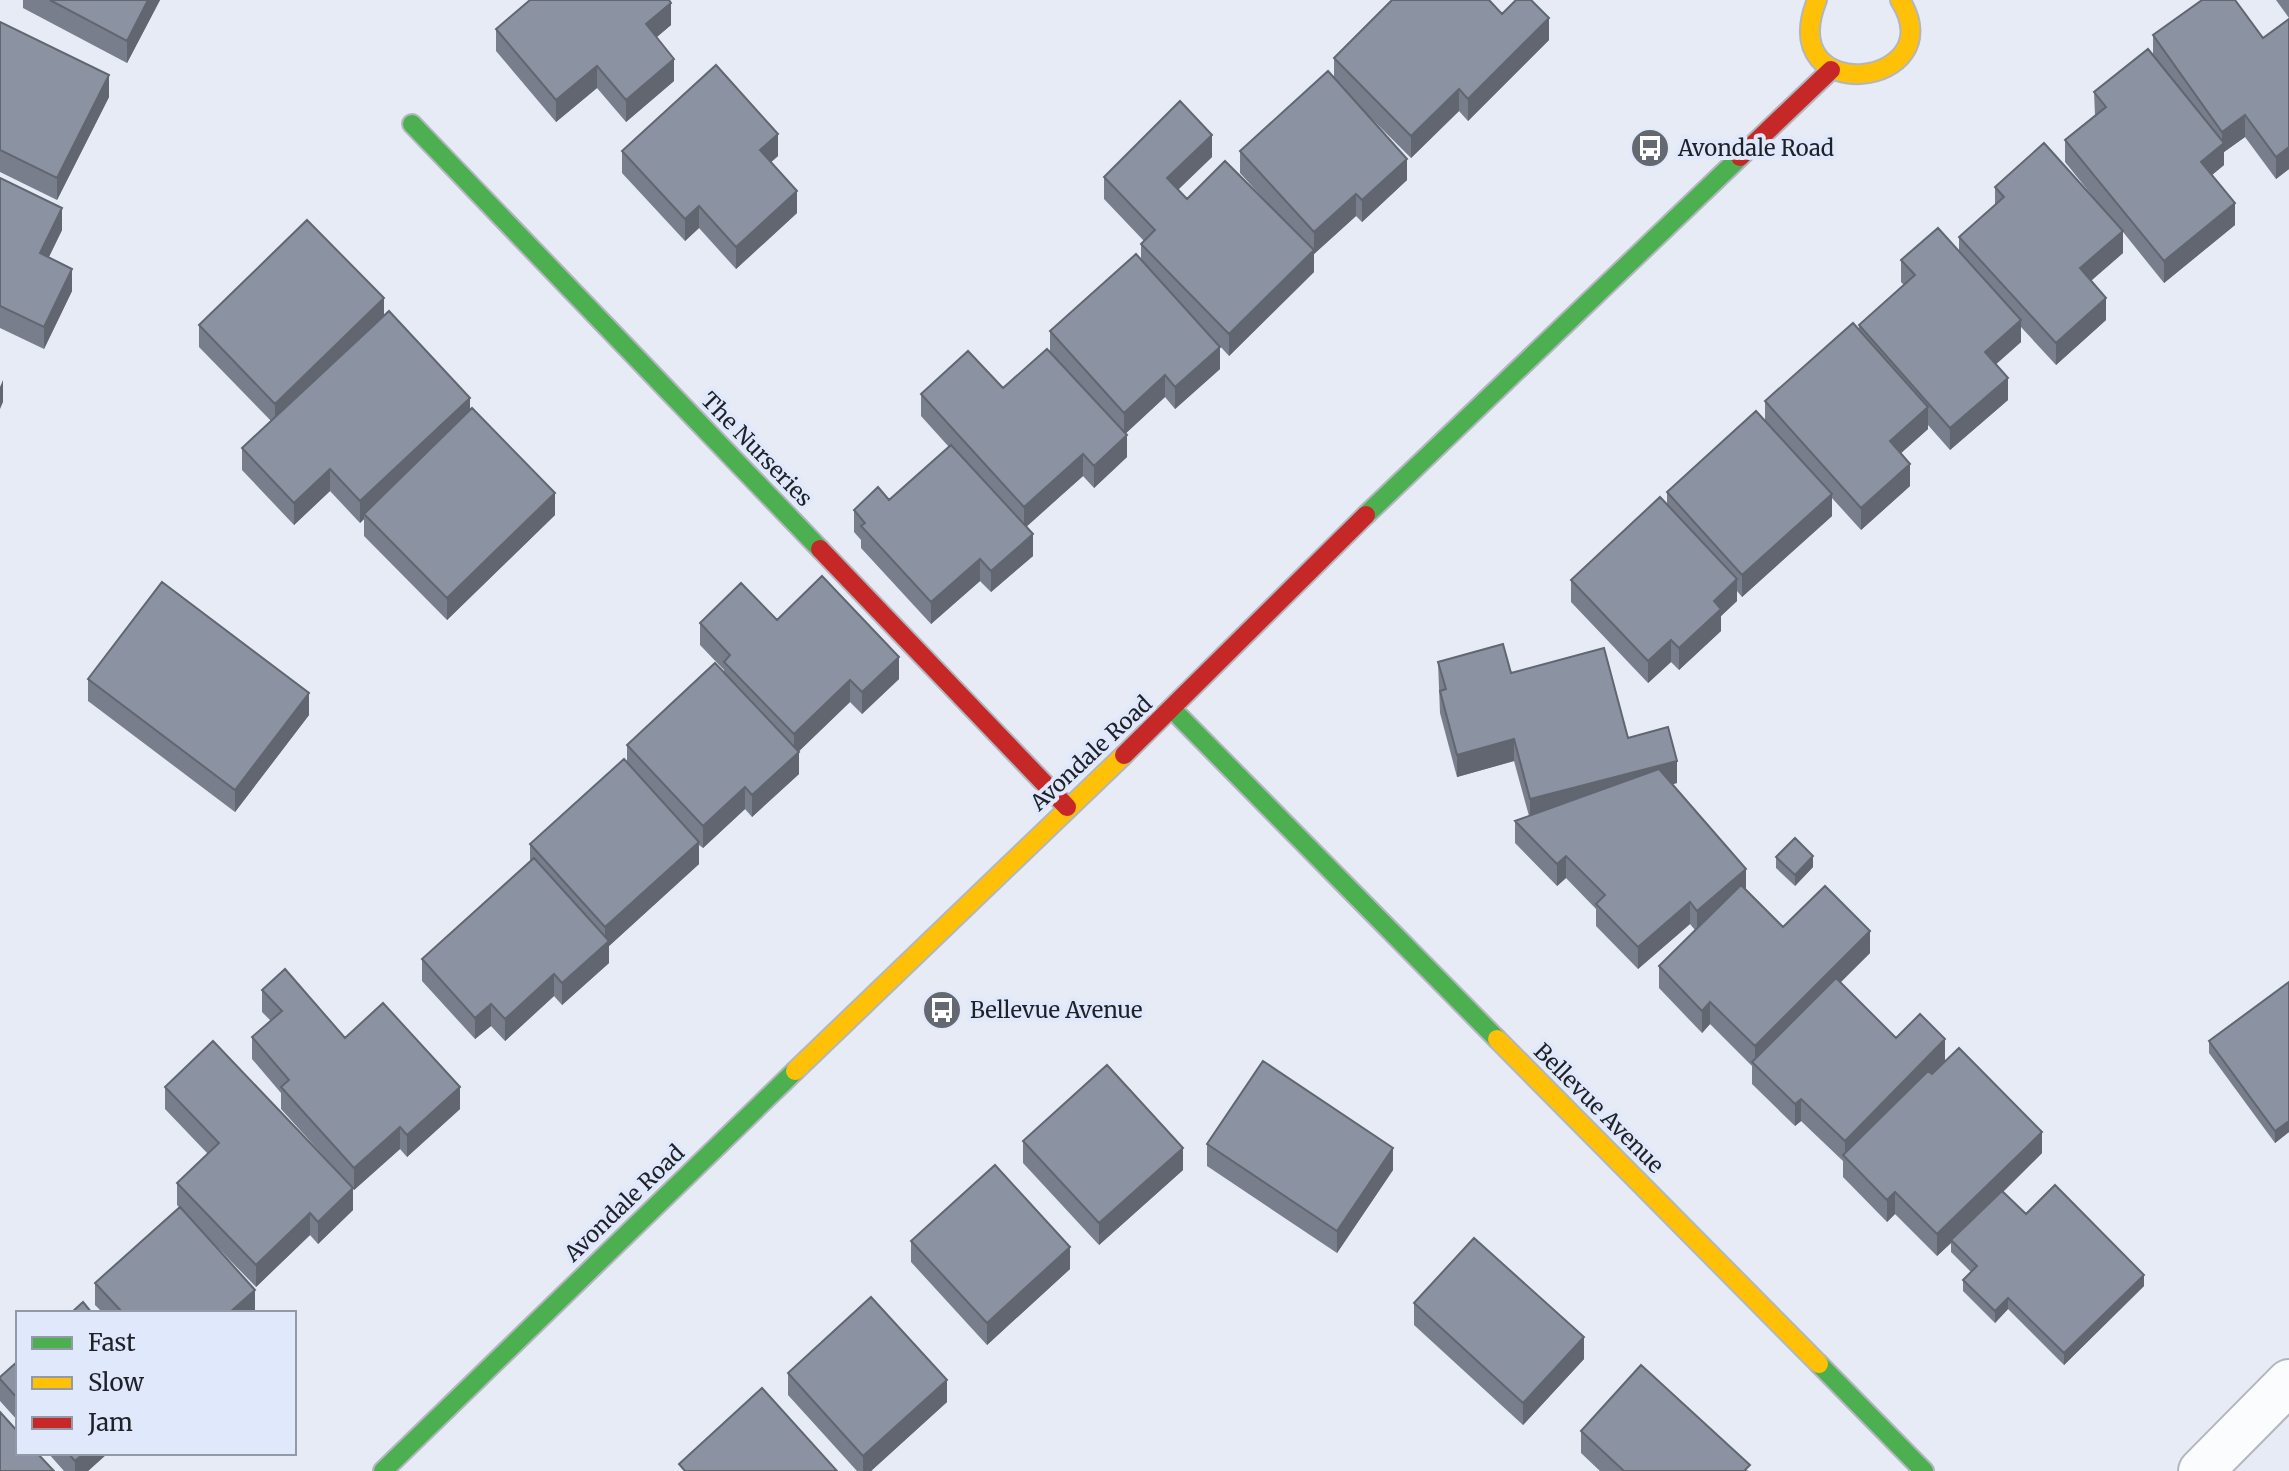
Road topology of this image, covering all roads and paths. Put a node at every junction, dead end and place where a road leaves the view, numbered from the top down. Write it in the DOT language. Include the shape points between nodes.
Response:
graph roads {
  1 [pos="1817,0"];
  2 [pos="1900,0"];
  3 [pos="1831,70"];
  4 [pos="412,124"];
  5 [pos="1173,710"];
  6 [pos="1067,807"];
  7 [pos="2289,1382"];
  8 [pos="383,1471"];
  9 [pos="1924,1471"];
  10 [pos="2201,1471"];
  1 -- 3 [label="street" via="1808,25 1810,43"];
  2 -- 3 [label="street" via="1909,24 1908,40 1891,67 1861,78"];
  3 -- 5 [label="street, Avondale Road" via="1357,524"];
  4 -- 6 [label="street, The Nurseries"];
  5 -- 6 [label="street, Avondale Road"];
  5 -- 9 [label="street, Bellevue Avenue"];
  6 -- 8 [label="street, Avondale Road"];
  7 -- 10 [label="street"];
}
